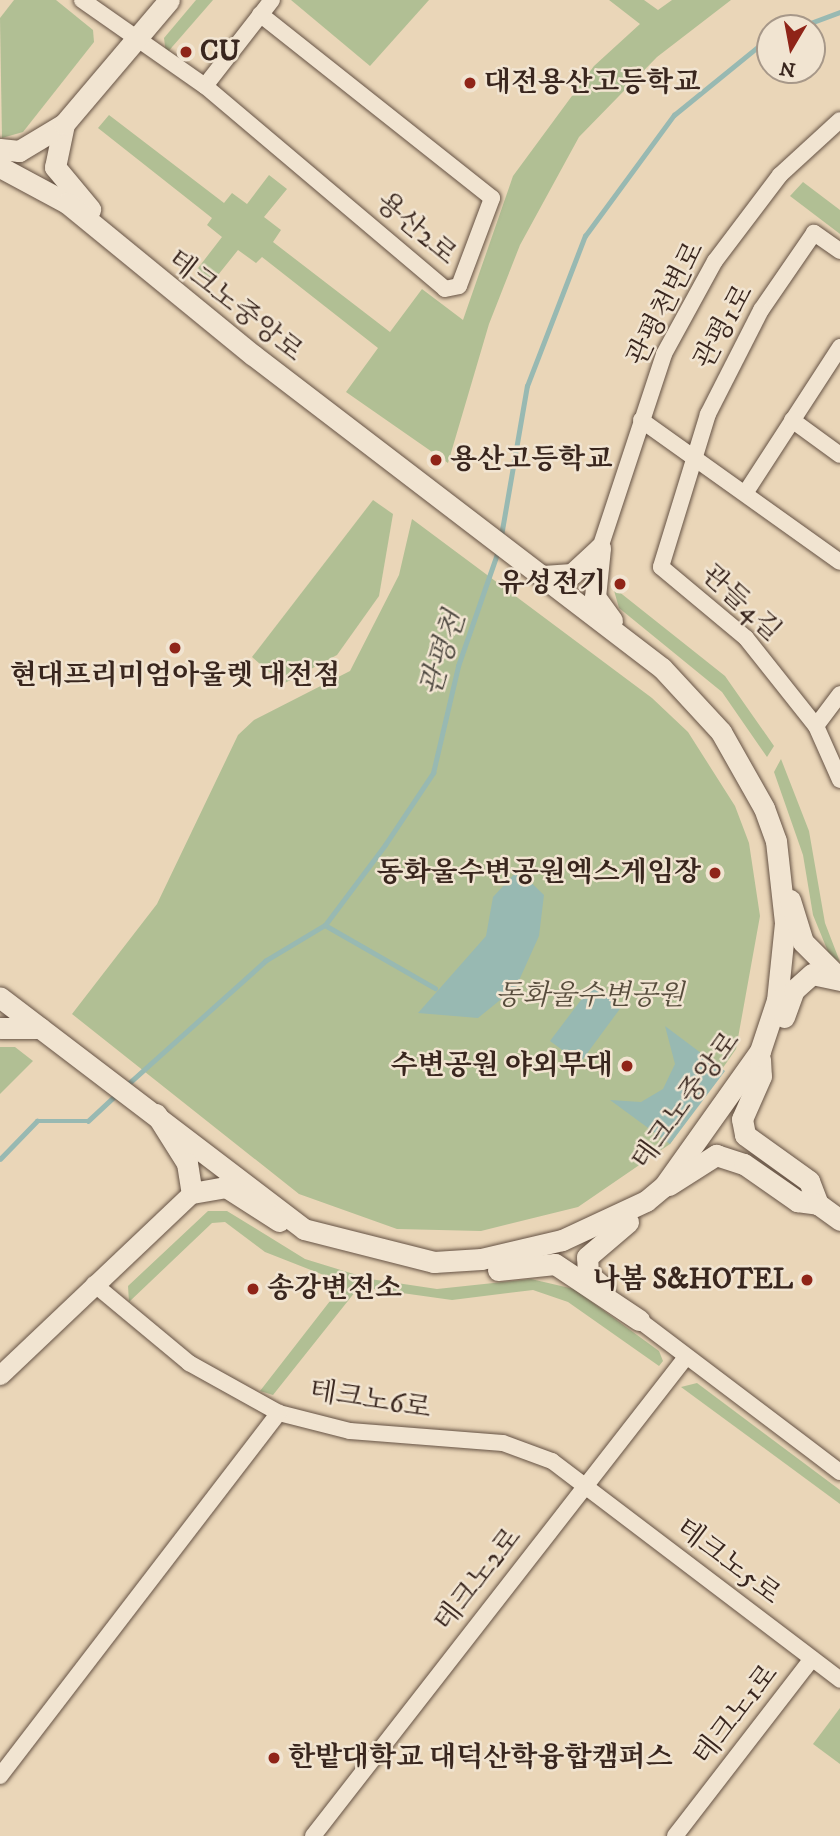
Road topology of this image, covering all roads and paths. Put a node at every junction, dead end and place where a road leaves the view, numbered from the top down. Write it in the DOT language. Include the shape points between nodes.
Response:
graph roads {
  1 [pos="82,0"];
  2 [pos="169,0"];
  3 [pos="272,0"];
  4 [pos="260,14"];
  5 [pos="137,38"];
  6 [pos="205,86"];
  7 [pos="840,120"];
  8 [pos="64,124"];
  9 [pos="0,149"];
  10 [pos="0,167"];
  11 [pos="101,234"];
  12 [pos="840,251"];
  13 [pos="839,350"];
  14 [pos="641,420"];
  15 [pos="792,420"];
  16 [pos="695,455"];
  17 [pos="840,455"];
  18 [pos="746,492"];
  19 [pos="600,548"];
  20 [pos="840,562"];
  21 [pos="554,580"];
  22 [pos="622,638"];
  23 [pos="840,694"];
  24 [pos="816,726"];
  25 [pos="840,780"];
  26 [pos="780,870"];
  27 [pos="840,980"];
  28 [pos="0,997"];
  29 [pos="0,1028"];
  30 [pos="769,1029"];
  31 [pos="48,1034"];
  32 [pos="760,1051"];
  33 [pos="194,1155"];
  34 [pos="663,1186"];
  35 [pos="192,1193"];
  36 [pos="646,1201"];
  37 [pos="818,1204"];
  38 [pos="840,1220"];
  39 [pos="304,1229"];
  40 [pos="434,1262"];
  41 [pos="94,1284"];
  42 [pos="639,1320"];
  43 [pos="686,1357"];
  44 [pos="0,1375"];
  45 [pos="279,1413"];
  46 [pos="840,1472"];
  47 [pos="585,1486"];
  48 [pos="813,1659"];
  49 [pos="840,1680"];
  50 [pos="0,1776"];
  51 [pos="322,1833"];
  52 [pos="675,1836"];
  1 -- 5 [label="street, 용산2로"];
  2 -- 5 [label="main road"];
  3 -- 4 [label="street"];
  4 -- 6 [label="street"];
  4 -- 6 [label="street, 용산2로" via="492,198 459,286 445,289"];
  5 -- 6 [label="street, 용산2로"];
  5 -- 8 [label="main road"];
  7 -- 14 [label="street, 관평천변로" via="780,175 724,247 664,355"];
  8 -- 9 [label="main road" via="19,150"];
  8 -- 11 [label="main road" via="55,167 88,203"];
  10 -- 11 [label="main road, 테크노중앙로" via="67,203"];
  11 -- 21 [label="main road, 테크노중앙로" via="433,495"];
  12 -- 16 [label="street, 관평1로" via="814,233 726,374"];
  13 -- 15 [label="street"];
  14 -- 16 [label="street"];
  14 -- 19 [label="street, 관평천변로"];
  15 -- 17 [label="street"];
  15 -- 18 [label="street"];
  16 -- 18 [label="street"];
  16 -- 24 [label="street, 관들4길" via="661,567 746,638"];
  18 -- 20 [label="street"];
  19 -- 21 [label="main road" via="572,574"];
  19 -- 22 [label="main road" via="595,597 621,627"];
  21 -- 22 [label="main road, 테크노중앙로"];
  22 -- 26 [label="main road, 테크노중앙로" via="662,668 721,732 764,808"];
  23 -- 24 [label="street"];
  24 -- 25 [label="street, 관들4길"];
  26 -- 27 [label="main road" via="803,942"];
  26 -- 30 [label="main road, 테크노중앙로" via="785,923"];
  27 -- 30 [label="main road" via="811,974 793,990 786,1016"];
  28 -- 31 [label="main road"];
  29 -- 31 [label="main road"];
  30 -- 32 [label="main road, 테크노중앙로"];
  31 -- 33 [label="main road, 테크노중앙로" via="155,1112"];
  32 -- 34 [label="main road, 테크노중앙로"];
  32 -- 37 [label="main road" via="761,1076 744,1111 745,1135 809,1181"];
  33 -- 35 [label="main road"];
  33 -- 39 [label="main road, 테크노중앙로"];
  34 -- 36 [label="main road, 테크노중앙로"];
  34 -- 37 [label="main road" via="678,1185 716,1156 744,1164 797,1201"];
  35 -- 39 [label="main road" via="226,1187 271,1218"];
  35 -- 41 [label="street"];
  36 -- 40 [label="main road, 테크노중앙로" via="538,1247"];
  36 -- 42 [label="main road" via="599,1242 586,1264 588,1274"];
  37 -- 38 [label="main road"];
  39 -- 40 [label="main road, 테크노중앙로"];
  40 -- 42 [label="main road" via="460,1273 555,1264"];
  41 -- 44 [label="street"];
  41 -- 45 [label="street, 테크노6로" via="189,1363"];
  42 -- 43 [label="street"];
  43 -- 46 [label="street"];
  43 -- 47 [label="street, 테크노2로"];
  45 -- 47 [label="street, 테크노6로" via="350,1431 503,1443 552,1461"];
  45 -- 50 [label="street"];
  47 -- 48 [label="street, 테크노5로"];
  47 -- 51 [label="street, 테크노2로"];
  48 -- 49 [label="street, 테크노5로"];
  48 -- 52 [label="street, 테크노1로"];
}
